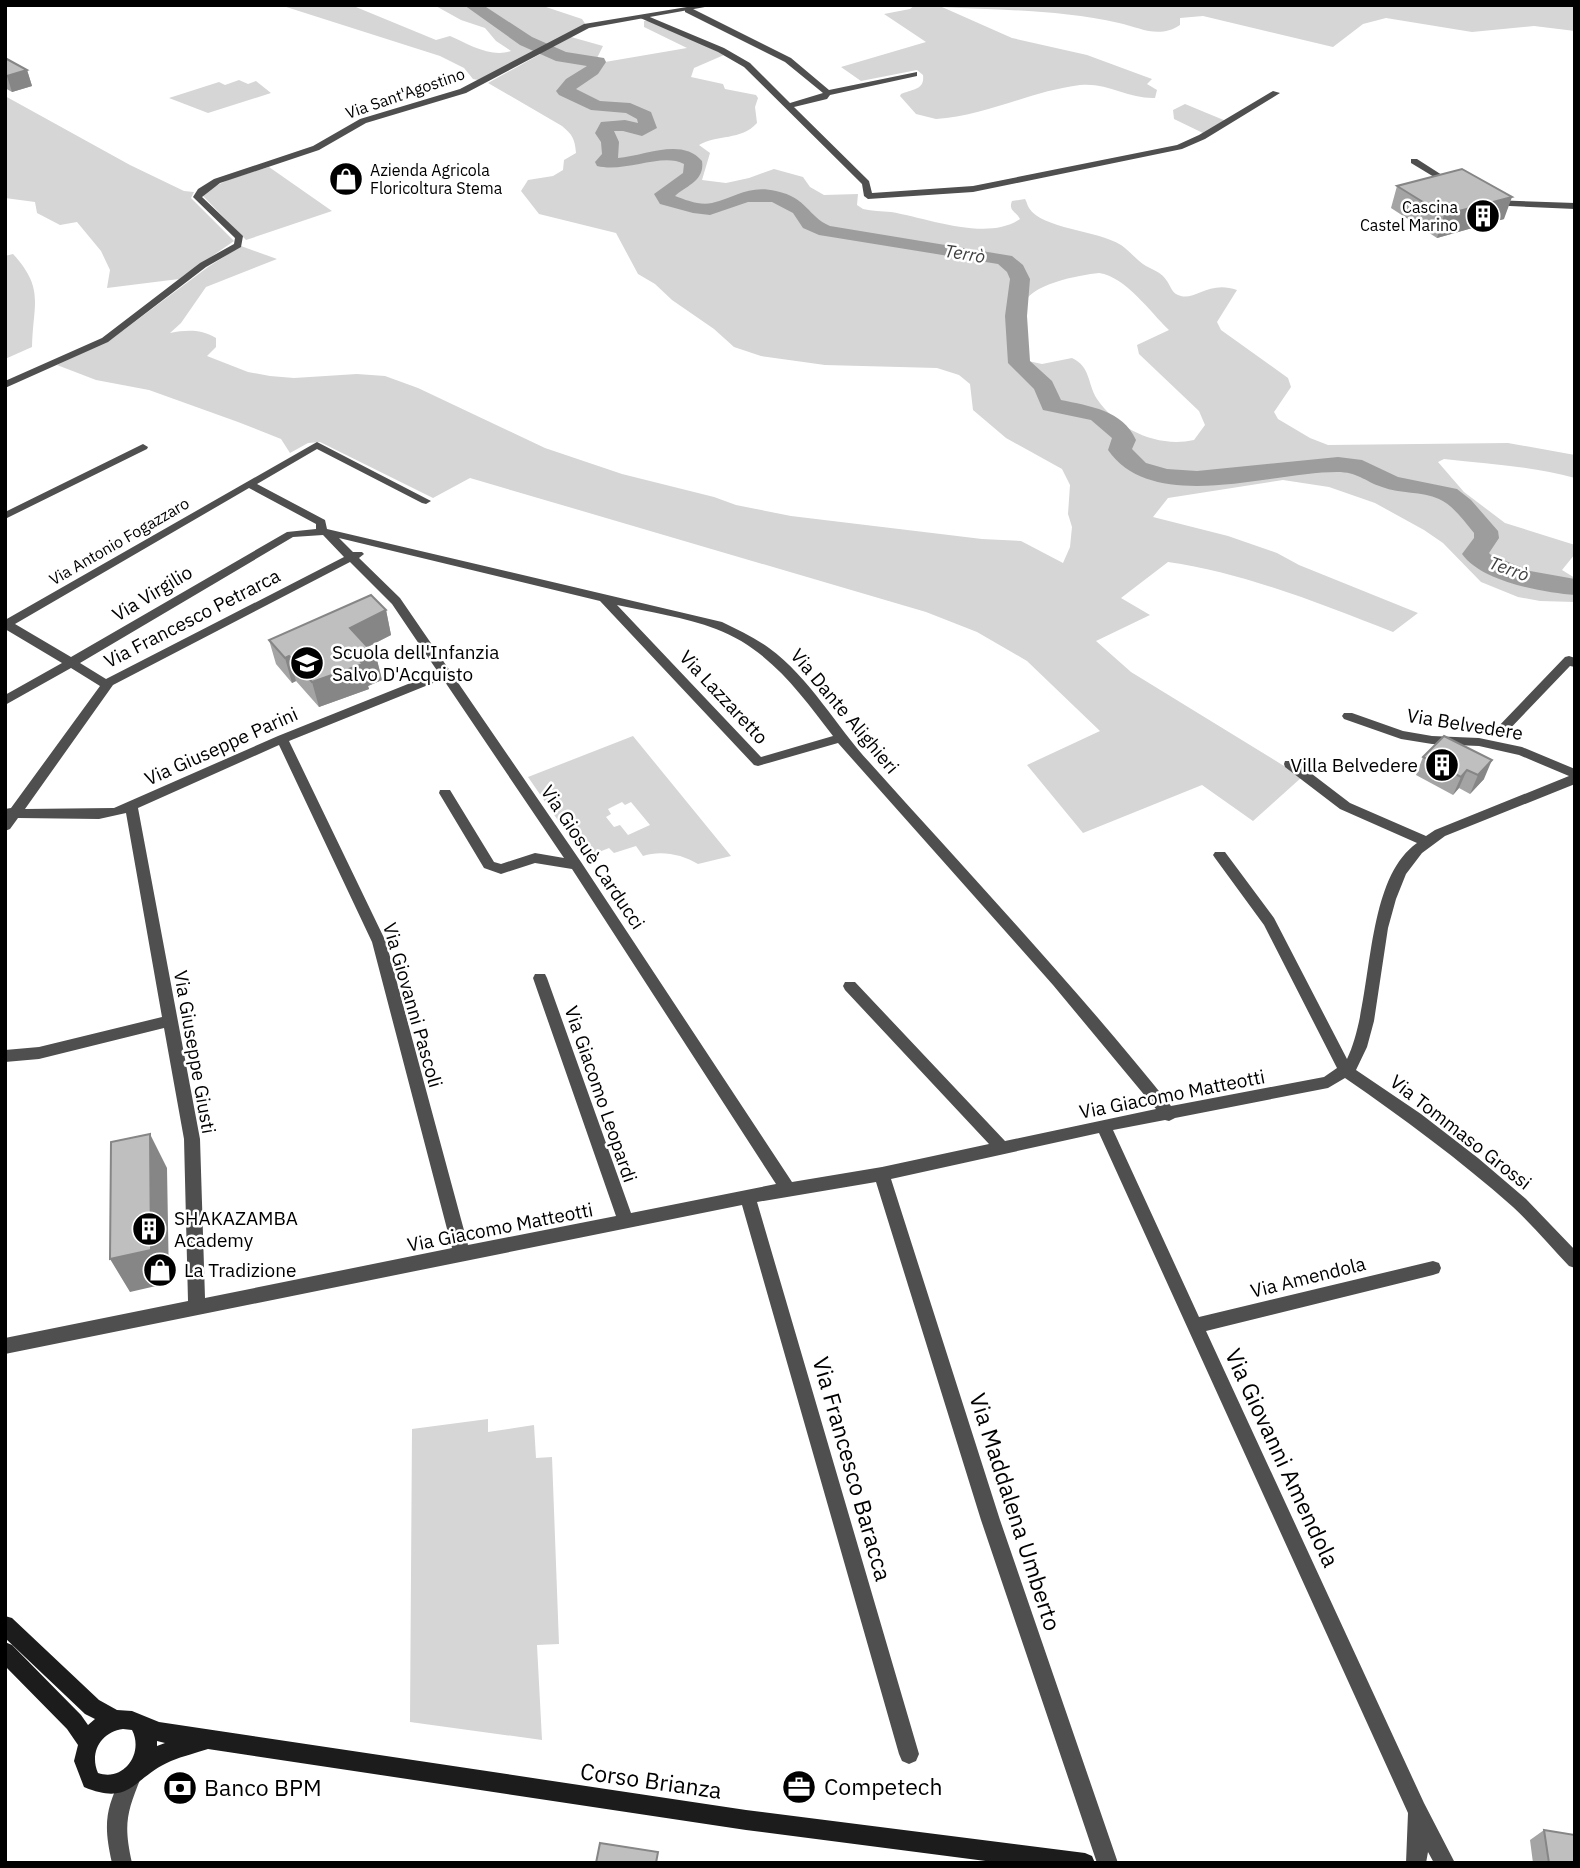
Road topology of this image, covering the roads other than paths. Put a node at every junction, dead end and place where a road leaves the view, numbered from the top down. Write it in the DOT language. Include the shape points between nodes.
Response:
graph roads {
  1 [pos="713,5"];
  2 [pos="688,10"];
  3 [pos="642,17"];
  4 [pos="914,74"];
  5 [pos="827,93"];
  6 [pos="1276,93"];
  7 [pos="789,106"];
  8 [pos="1414,161"];
  9 [pos="1463,191"];
  10 [pos="1482,201"];
  11 [pos="1575,206"];
  12 [pos="5,386"];
  13 [pos="143,446"];
  14 [pos="248,484"];
  15 [pos="426,501"];
  16 [pos="5,516"];
  17 [pos="324,532"];
  18 [pos="375,545"];
  19 [pos="353,557"];
  20 [pos="604,598"];
  21 [pos="6,624"];
  22 [pos="69,662"];
  23 [pos="1575,663"];
  24 [pos="445,674"];
  25 [pos="106,684"];
  26 [pos="5,701"];
  27 [pos="1348,716"];
  28 [pos="1499,733"];
  29 [pos="839,738"];
  30 [pos="282,739"];
  31 [pos="1290,764"];
  32 [pos="1575,776"];
  33 [pos="445,793"];
  34 [pos="131,807"];
  35 [pos="10,813"];
  36 [pos="5,826"];
  37 [pos="1425,841"];
  38 [pos="1220,855"];
  39 [pos="576,865"];
  40 [pos="540,978"];
  41 [pos="850,986"];
  42 [pos="171,1021"];
  43 [pos="5,1056"];
  44 [pos="1346,1071"];
  45 [pos="1169,1115"];
  46 [pos="1103,1126"];
  47 [pos="1002,1148"];
  48 [pos="882,1174"];
  49 [pos="788,1189"];
  50 [pos="748,1198"];
  51 [pos="626,1222"];
  52 [pos="462,1253"];
  53 [pos="1575,1261"];
  54 [pos="1433,1268"];
  55 [pos="197,1307"];
  56 [pos="1194,1326"];
  57 [pos="5,1346"];
  58 [pos="5,1625"];
  59 [pos="5,1652"];
  60 [pos="116,1720"];
  61 [pos="140,1725"];
  62 [pos="211,1738"];
  63 [pos="88,1743"];
  64 [pos="909,1754"];
  65 [pos="136,1771"];
  66 [pos="1417,1810"];
  67 [pos="122,1863"];
  68 [pos="1085,1863"];
  69 [pos="1108,1863"];
  70 [pos="1416,1863"];
  71 [pos="1445,1863"];
  1 -- 2 [label="street, Via Sant'Agostino"];
  2 -- 3 [label="street, Via Sant'Agostino"];
  2 -- 5 [label="street" via="788,60"];
  3 -- 7 [label="street" via="747,65"];
  3 -- 12 [label="street, Via Sant'Agostino" via="587,26 463,91 363,121 316,148 217,181 197,197 240,238 238,245 203,265 105,340"];
  4 -- 5 [label="street"];
  5 -- 7 [label="street"];
  6 -- 7 [label="street" via="1179,147 973,189 868,196 866,183"];
  8 -- 9 [label="street"];
  10 -- 11 [label="street"];
  13 -- 16 [label="street"];
  14 -- 15 [label="street, Via Antonio Fogazzaro" via="317,445"];
  14 -- 17 [label="street" via="321,523"];
  14 -- 21 [label="street, Via Antonio Fogazzaro"];
  17 -- 18 [label="street, Via Dante Alighieri"];
  17 -- 19 [label="street, Via Giosuè Carducci"];
  17 -- 22 [label="street, Via Virgilio" via="291,534"];
  18 -- 19 [label="street, Via Francesco Petrarca"];
  18 -- 20 [label="street, Via Dante Alighieri"];
  19 -- 24 [label="street, Via Giosuè Carducci" via="396,601"];
  19 -- 25 [label="street, Via Francesco Petrarca"];
  20 -- 29 [label="street, Via Dante Alighieri" via="718,625 756,642 803,686"];
  20 -- 29 [label="street, Via Lazzaretto" via="758,762"];
  21 -- 22 [label="street"];
  22 -- 25 [label="street"];
  22 -- 26 [label="street, Via Virgilio"];
  23 -- 28 [label="street" via="1569,660"];
  24 -- 30 [label="street, Via Giuseppe Parini"];
  24 -- 39 [label="street, Via Giosuè Carducci"];
  25 -- 35 [label="street, Via Francesco Petrarca"];
  27 -- 32 [label="street, Via Belvedere" via="1402,735 1522,751"];
  29 -- 45 [label="street, Via Dante Alighieri" via="1055,975"];
  30 -- 34 [label="street, Via Giuseppe Parini"];
  30 -- 52 [label="street, Via Giovanni Pascoli" via="379,942"];
  31 -- 37 [label="street" via="1345,806"];
  32 -- 37 [label="street"];
  33 -- 39 [label="street" via="489,865 501,869 535,858"];
  34 -- 35 [label="street, Via Giuseppe Parini" via="99,814"];
  34 -- 42 [label="street, Via Giuseppe Giusti"];
  35 -- 36 [label="street, Via Francesco Petrarca"];
  37 -- 44 [label="street" via="1407,859 1393,890 1363,1037"];
  38 -- 44 [label="street" via="1269,922"];
  39 -- 49 [label="street, Via Giosuè Carducci"];
  40 -- 51 [label="street, Via Giacomo Leopardi"];
  41 -- 47 [label="street"];
  42 -- 43 [label="street" via="38,1053"];
  42 -- 55 [label="street, Via Giuseppe Giusti" via="192,1139"];
  44 -- 45 [label="street, Via Giacomo Matteotti" via="1319,1084"];
  44 -- 53 [label="street, Via Tommaso Grossi" via="1472,1163"];
  45 -- 46 [label="street, Via Giacomo Matteotti"];
  46 -- 47 [label="street, Via Giacomo Matteotti"];
  46 -- 56 [label="street, Via Giovanni Amendola"];
  47 -- 48 [label="street, Via Giacomo Matteotti"];
  48 -- 49 [label="street, Via Giacomo Matteotti"];
  48 -- 69 [label="street, Via Maddalena Umberto" via="1053,1707"];
  49 -- 50 [label="street, Via Giacomo Matteotti"];
  50 -- 51 [label="street, Via Giacomo Matteotti"];
  50 -- 64 [label="street, Via Francesco Baracca"];
  51 -- 52 [label="street, Via Giacomo Matteotti"];
  52 -- 55 [label="street, Via Giacomo Matteotti"];
  54 -- 56 [label="street, Via Amendola"];
  55 -- 57 [label="street, Via Giacomo Matteotti"];
  56 -- 66 [label="street, Via Giovanni Amendola"];
  58 -- 60 [label="main road" via="92,1707"];
  59 -- 63 [label="main road" via="74,1722"];
  60 -- 61 [label="main road"];
  60 -- 63 [label="main road" via="100,1728"];
  61 -- 62 [label="main road, Corso Brianza"];
  61 -- 65 [label="main road" via="148,1744"];
  62 -- 65 [label="main road, Corso Brianza" via="167,1752"];
  62 -- 68 [label="main road, Corso Brianza" via="746,1820"];
  63 -- 65 [label="main road" via="83,1762 95,1783 111,1786"];
  65 -- 67 [label="street" via="121,1800 113,1831"];
  66 -- 70 [label="street, Via Giovanni Amendola"];
  66 -- 71 [label="street, Via Giovanni Amendola"];
}
